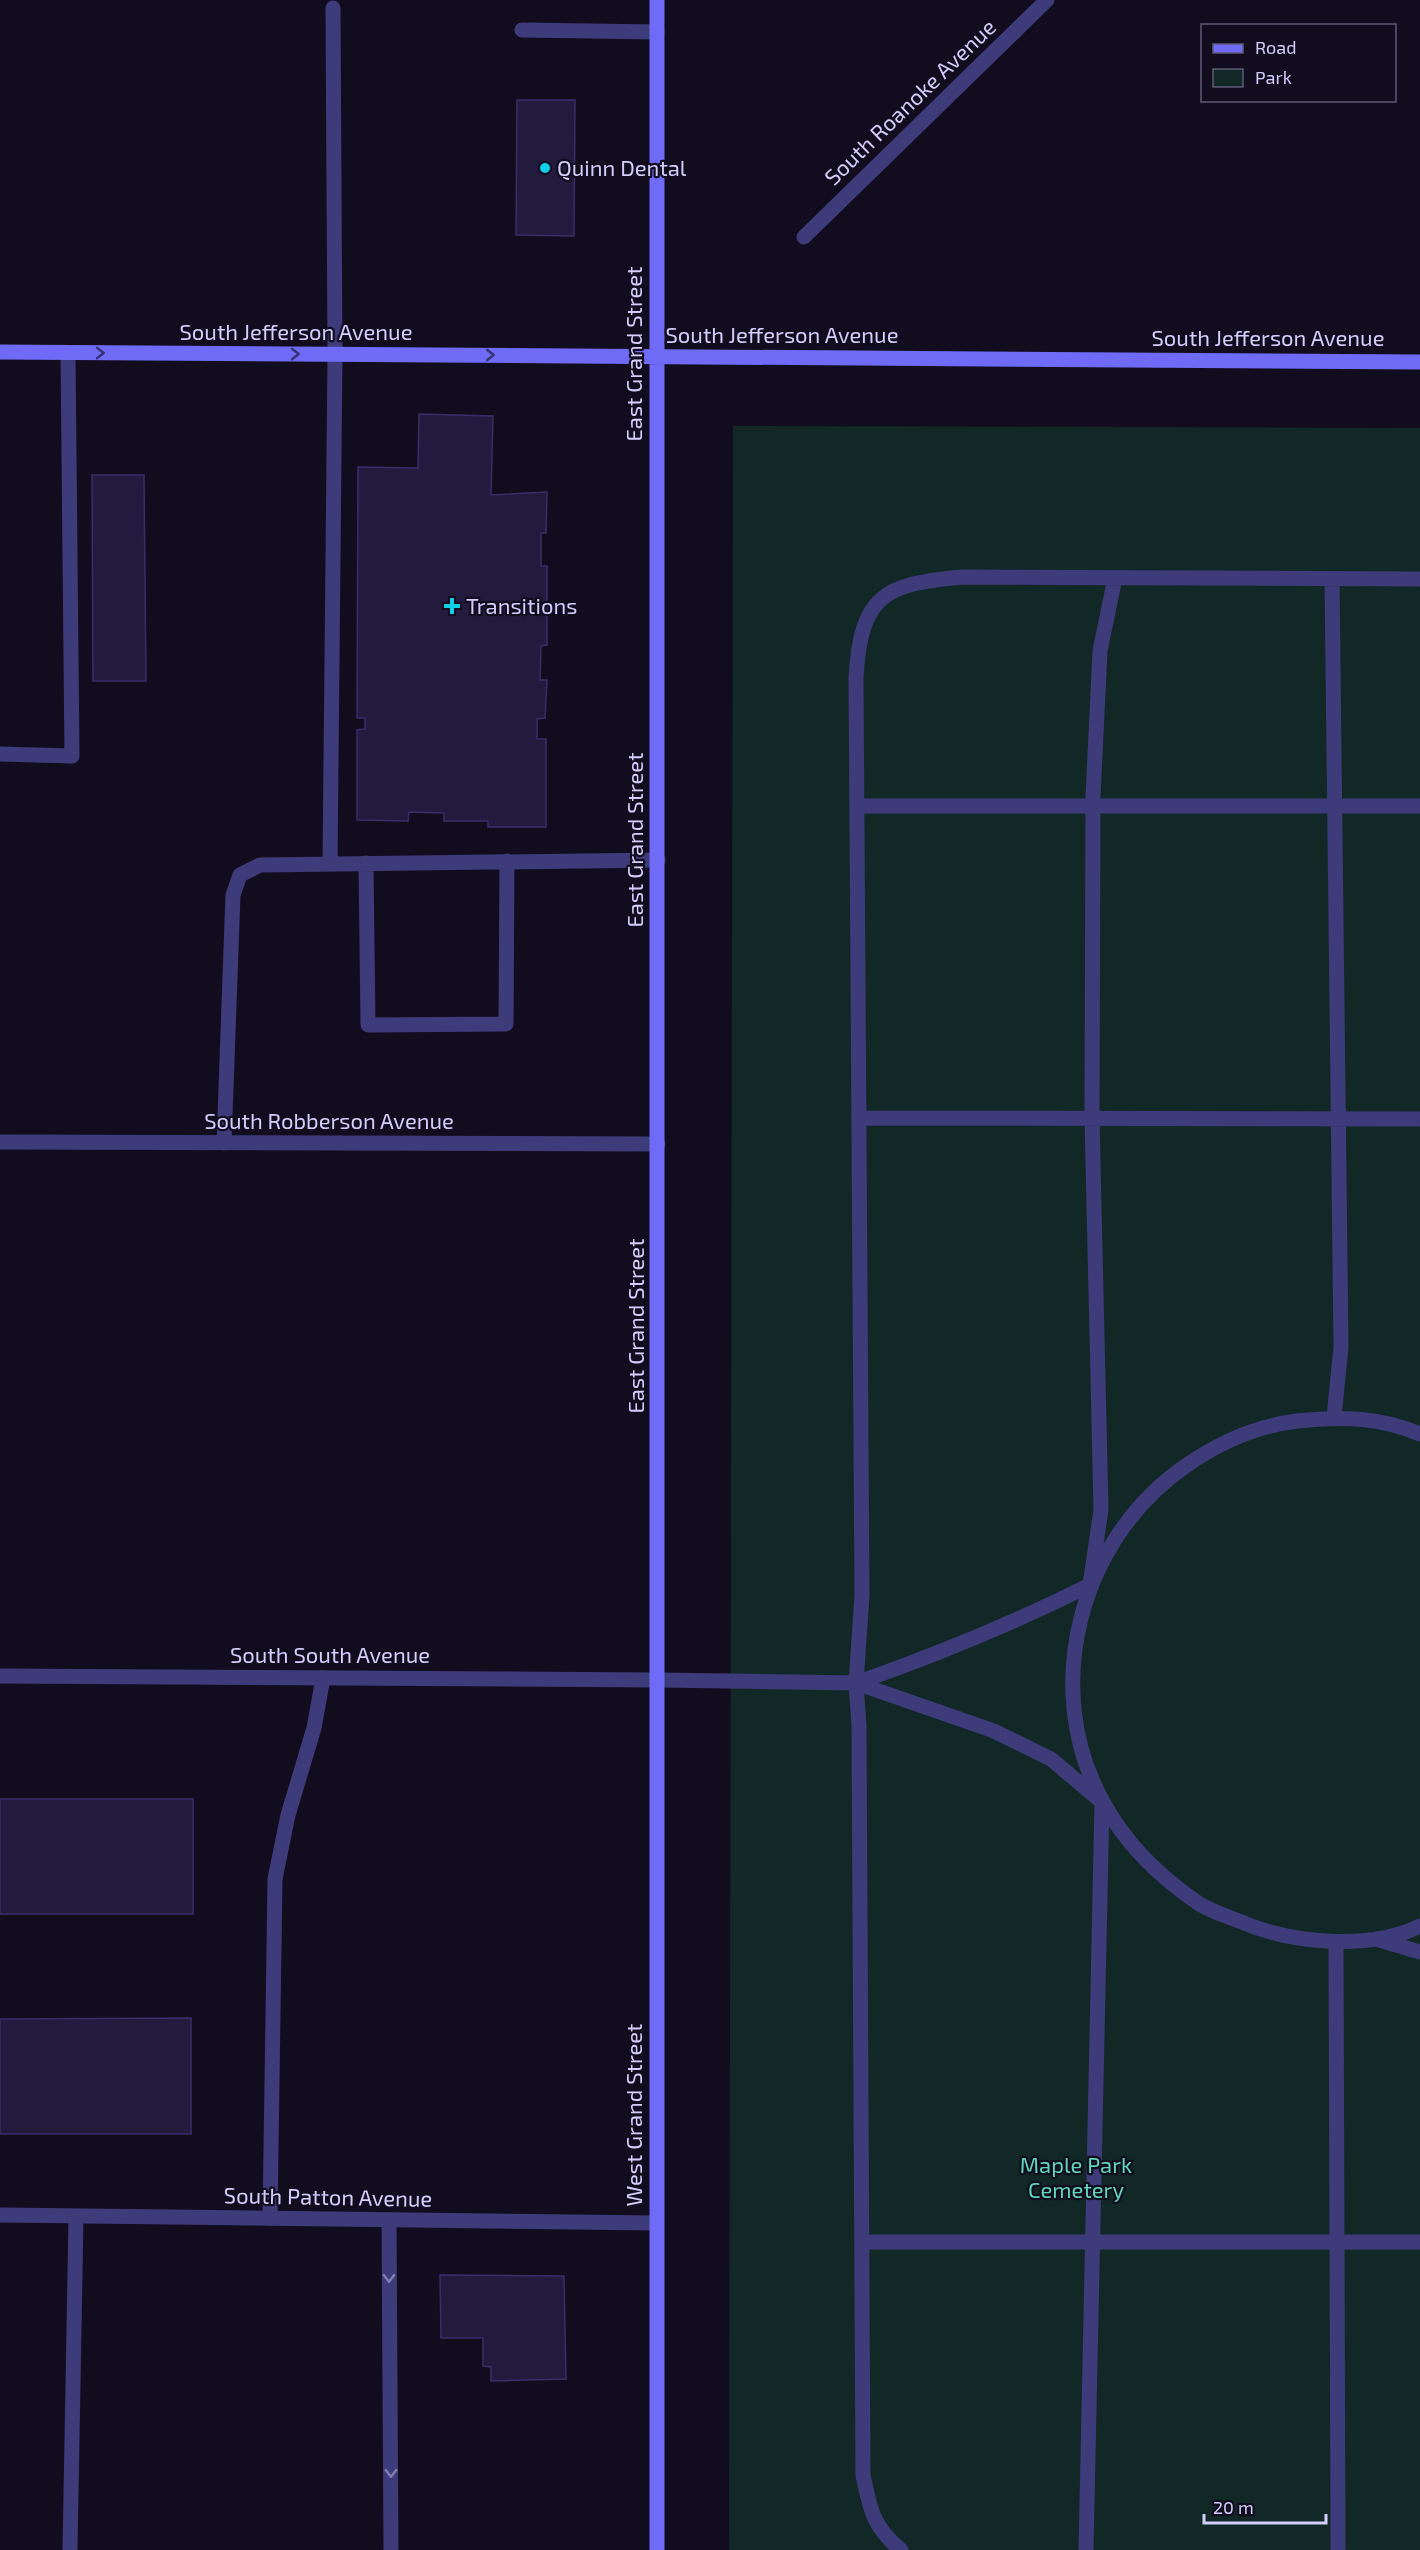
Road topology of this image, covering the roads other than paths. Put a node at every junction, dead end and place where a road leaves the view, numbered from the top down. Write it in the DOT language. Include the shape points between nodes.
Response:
graph roads {
  1 [pos="657,0"];
  2 [pos="1047,0"];
  3 [pos="333,8"];
  4 [pos="522,30"];
  5 [pos="657,32"];
  6 [pos="804,237"];
  7 [pos="0,352"];
  8 [pos="68,353"];
  9 [pos="335,354"];
  10 [pos="657,357"];
  11 [pos="1420,362"];
  12 [pos="1115,578"];
  13 [pos="1332,579"];
  14 [pos="1420,579"];
  15 [pos="0,754"];
  16 [pos="857,806"];
  17 [pos="1093,806"];
  18 [pos="1335,806"];
  19 [pos="1420,806"];
  20 [pos="658,860"];
  21 [pos="507,861"];
  22 [pos="366,863"];
  23 [pos="330,864"];
  24 [pos="859,1118"];
  25 [pos="1092,1118"];
  26 [pos="1338,1119"];
  27 [pos="1420,1119"];
  28 [pos="0,1142"];
  29 [pos="224,1143"];
  30 [pos="658,1144"];
  31 [pos="1334,1417"];
  32 [pos="1420,1421"];
  33 [pos="1399,1425"];
  34 [pos="1420,1434"];
  35 [pos="1090,1585"];
  36 [pos="0,1676"];
  37 [pos="323,1678"];
  38 [pos="659,1680"];
  39 [pos="856,1683"];
  40 [pos="1102,1802"];
  41 [pos="1420,1926"];
  42 [pos="1376,1939"];
  43 [pos="1336,1942"];
  44 [pos="1420,1952"];
  45 [pos="0,2215"];
  46 [pos="76,2217"];
  47 [pos="270,2218"];
  48 [pos="389,2220"];
  49 [pos="656,2223"];
  50 [pos="862,2242"];
  51 [pos="1092,2242"];
  52 [pos="1337,2242"];
  53 [pos="1420,2242"];
  54 [pos="70,2550"];
  55 [pos="391,2550"];
  56 [pos="657,2550"];
  57 [pos="901,2550"];
  58 [pos="1086,2550"];
  59 [pos="1338,2550"];
  1 -- 5 [label="main road, East Grand Street"];
  2 -- 6 [label="street, South Roanoke Avenue"];
  3 -- 9 [label="street"];
  4 -- 5 [label="street"];
  5 -- 10 [label="main road, East Grand Street"];
  7 -- 8 [label="main road, South Jefferson Avenue"];
  8 -- 9 [label="main road, South Jefferson Avenue, one-way"];
  8 -- 15 [label="street" via="72,756"];
  9 -- 10 [label="main road, South Jefferson Avenue, one-way"];
  9 -- 23 [label="street"];
  10 -- 11 [label="main road, South Jefferson Avenue"];
  10 -- 20 [label="main road, East Grand Street"];
  12 -- 13 [label="street"];
  12 -- 16 [label="street" via="962,577 919,581 894,589 877,602 864,623 858,645"];
  12 -- 17 [label="street" via="1100,651"];
  13 -- 14 [label="street"];
  13 -- 18 [label="street"];
  16 -- 17 [label="street"];
  16 -- 24 [label="street"];
  17 -- 18 [label="street"];
  17 -- 25 [label="street"];
  18 -- 19 [label="street"];
  18 -- 26 [label="street"];
  20 -- 21 [label="street"];
  20 -- 30 [label="main road, East Grand Street"];
  21 -- 22 [label="street"];
  21 -- 22 [label="street" via="506,1024 368,1025"];
  22 -- 23 [label="street"];
  23 -- 29 [label="street" via="260,865 240,875 233,895"];
  24 -- 25 [label="street"];
  24 -- 39 [label="street" via="862,1595"];
  25 -- 26 [label="street"];
  25 -- 35 [label="street" via="1101,1510"];
  26 -- 27 [label="street"];
  26 -- 31 [label="street" via="1341,1347"];
  28 -- 29 [label="street, South Robberson Avenue"];
  29 -- 30 [label="street, South Robberson Avenue"];
  30 -- 38 [label="main road, East Grand Street"];
  31 -- 33 [label="street"];
  31 -- 35 [label="street" via="1272,1424 1213,1446 1161,1482 1119,1529"];
  32 -- 33 [label="street"];
  33 -- 34 [label="street"];
  35 -- 39 [label="street" via="1029,1615"];
  35 -- 40 [label="street" via="1078,1625 1074,1708 1082,1750"];
  36 -- 37 [label="street, South South Avenue"];
  37 -- 38 [label="street, South South Avenue"];
  37 -- 47 [label="street" via="275,1879"];
  38 -- 39 [label="street, South South Avenue"];
  38 -- 49 [label="main road, West Grand Street"];
  39 -- 40 [label="street" via="994,1731 1052,1759"];
  39 -- 50 [label="street"];
  40 -- 43 [label="street" via="1144,1860 1200,1905 1265,1932"];
  40 -- 51 [label="street"];
  41 -- 42 [label="street"];
  42 -- 43 [label="street"];
  42 -- 44 [label="street"];
  43 -- 52 [label="street"];
  45 -- 46 [label="street, South Patton Avenue"];
  46 -- 47 [label="street, South Patton Avenue"];
  46 -- 54 [label="street"];
  47 -- 48 [label="street, South Patton Avenue"];
  48 -- 49 [label="street, South Patton Avenue"];
  48 -- 55 [label="street, one-way"];
  49 -- 56 [label="main road, West Grand Street"];
  50 -- 51 [label="street"];
  50 -- 57 [label="street" via="863,2475 870,2510 879,2529"];
  51 -- 52 [label="street"];
  51 -- 58 [label="street"];
  52 -- 53 [label="street"];
  52 -- 59 [label="street"];
}
